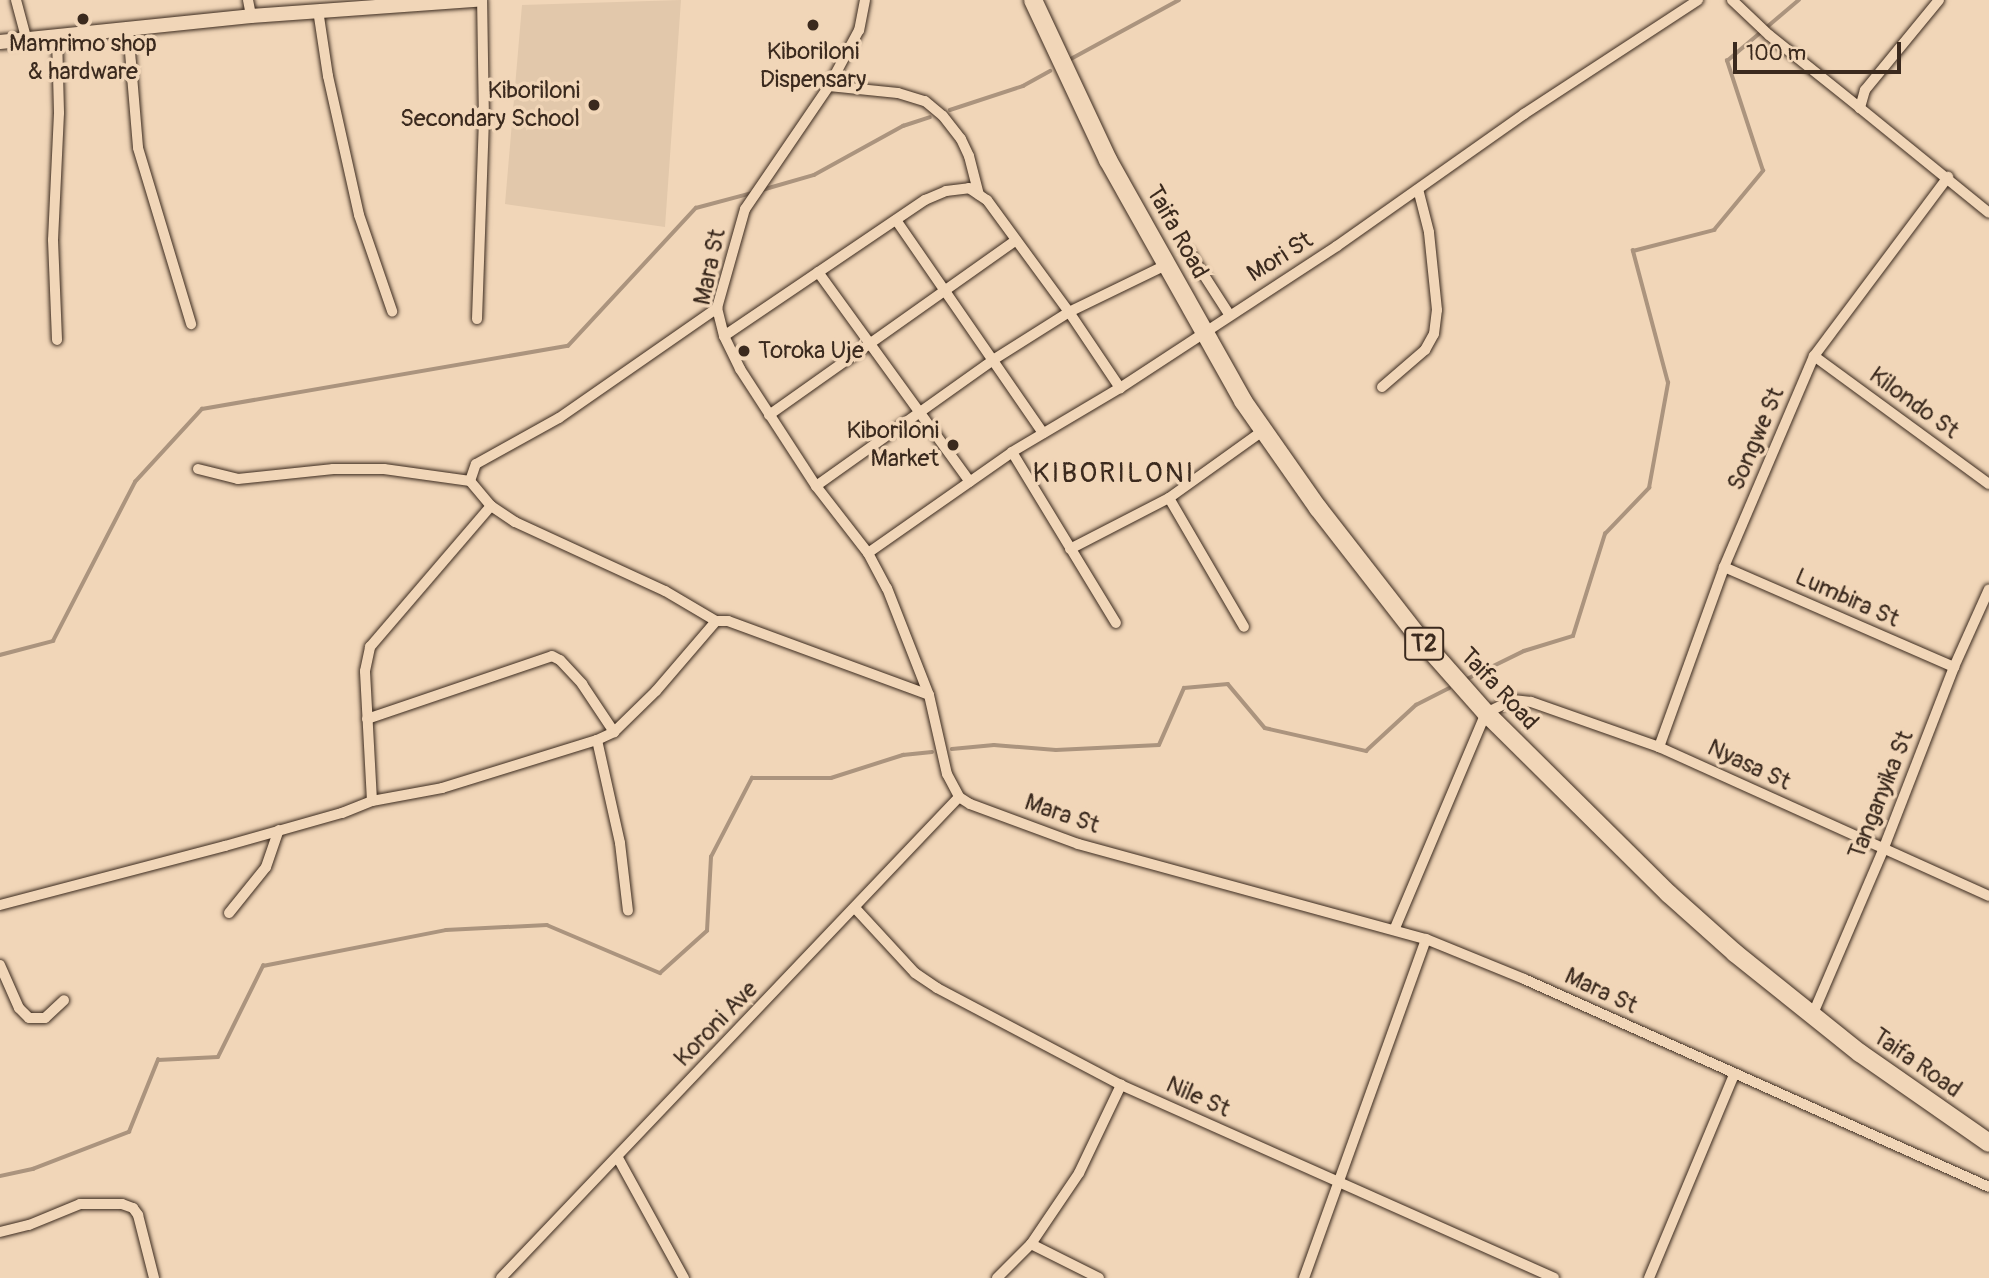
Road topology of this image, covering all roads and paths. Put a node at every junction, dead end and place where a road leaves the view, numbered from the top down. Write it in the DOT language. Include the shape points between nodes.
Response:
graph roads {
  1 [pos="16,0"];
  2 [pos="248,0"];
  3 [pos="476,0"];
  4 [pos="482,0"];
  5 [pos="865,0"];
  6 [pos="1033,0"];
  7 [pos="1698,0"];
  8 [pos="1731,0"];
  9 [pos="1939,0"];
  10 [pos="318,10"];
  11 [pos="251,16"];
  12 [pos="128,28"];
  13 [pos="57,36"];
  14 [pos="26,38"];
  15 [pos="0,42"];
  16 [pos="830,86"];
  17 [pos="1860,108"];
  18 [pos="1948,177"];
  19 [pos="1418,188"];
  20 [pos="979,195"];
  21 [pos="1989,213"];
  22 [pos="895,219"];
  23 [pos="1015,241"];
  24 [pos="1189,252"];
  25 [pos="1168,264"];
  26 [pos="818,272"];
  27 [pos="945,290"];
  28 [pos="717,308"];
  29 [pos="392,311"];
  30 [pos="1069,312"];
  31 [pos="1229,314"];
  32 [pos="477,320"];
  33 [pos="191,324"];
  34 [pos="1203,334"];
  35 [pos="724,336"];
  36 [pos="57,340"];
  37 [pos="869,344"];
  38 [pos="1814,356"];
  39 [pos="993,360"];
  40 [pos="1382,387"];
  41 [pos="1120,388"];
  42 [pos="919,413"];
  43 [pos="769,415"];
  44 [pos="1264,430"];
  45 [pos="1043,433"];
  46 [pos="1012,452"];
  47 [pos="198,469"];
  48 [pos="470,481"];
  49 [pos="970,482"];
  50 [pos="1989,484"];
  51 [pos="816,486"];
  52 [pos="1169,498"];
  53 [pos="491,506"];
  54 [pos="1070,549"];
  55 [pos="869,553"];
  56 [pos="1724,566"];
  57 [pos="1989,589"];
  58 [pos="716,621"];
  59 [pos="1116,623"];
  60 [pos="1244,627"];
  61 [pos="1954,667"];
  62 [pos="929,695"];
  63 [pos="1486,713"];
  64 [pos="367,719"];
  65 [pos="614,732"];
  66 [pos="597,740"];
  67 [pos="1659,747"];
  68 [pos="960,797"];
  69 [pos="372,801"];
  70 [pos="279,830"];
  71 [pos="1883,850"];
  72 [pos="1989,896"];
  73 [pos="0,905"];
  74 [pos="855,908"];
  75 [pos="628,911"];
  76 [pos="229,913"];
  77 [pos="1395,928"];
  78 [pos="1426,939"];
  79 [pos="0,965"];
  80 [pos="64,1000"];
  81 [pos="1812,1016"];
  82 [pos="1734,1075"];
  83 [pos="1121,1085"];
  84 [pos="1989,1143"];
  85 [pos="618,1158"];
  86 [pos="1338,1182"];
  87 [pos="1989,1187"];
  88 [pos="0,1232"];
  89 [pos="1031,1244"];
  90 [pos="154,1278"];
  91 [pos="501,1278"];
  92 [pos="684,1278"];
  93 [pos="997,1278"];
  94 [pos="1098,1278"];
  95 [pos="1304,1278"];
  96 [pos="1554,1278"];
  97 [pos="1649,1278"];
  1 -- 14 [label="street"];
  2 -- 11 [label="street"];
  3 -- 10 [label="street"];
  4 -- 32 [label="street" via="485,122"];
  5 -- 16 [label="street, Mara St" via="859,30"];
  6 -- 25 [label="highway, Taifa Road / T2" via="1108,160"];
  7 -- 19 [label="street, Mori St"];
  8 -- 17 [label="street"];
  9 -- 17 [label="street" via="1865,90"];
  10 -- 11 [label="street"];
  10 -- 29 [label="street" via="359,215"];
  11 -- 12 [label="street"];
  12 -- 13 [label="street"];
  12 -- 33 [label="street" via="138,148"];
  13 -- 14 [label="street"];
  13 -- 36 [label="street" via="59,113 53,240"];
  14 -- 15 [label="street"];
  16 -- 20 [label="street" via="898,93 925,101 961,139"];
  16 -- 28 [label="street, Mara St" via="757,188 741,222"];
  17 -- 18 [label="street"];
  18 -- 21 [label="street"];
  18 -- 38 [label="street, Songwe St"];
  19 -- 31 [label="street, Mori St"];
  19 -- 40 [label="street" via="1429,232 1437,310 1434,334 1425,350"];
  20 -- 22 [label="street" via="969,188 946,191"];
  20 -- 23 [label="street"];
  22 -- 26 [label="street"];
  22 -- 27 [label="street"];
  23 -- 27 [label="street"];
  23 -- 30 [label="street"];
  24 -- 31 [label="street"];
  25 -- 30 [label="street"];
  25 -- 34 [label="highway, Taifa Road / T2"];
  26 -- 35 [label="street"];
  26 -- 37 [label="street"];
  27 -- 37 [label="street"];
  27 -- 39 [label="street"];
  28 -- 35 [label="street, Mara St"];
  28 -- 48 [label="street" via="559,418 476,464"];
  30 -- 39 [label="street"];
  30 -- 41 [label="street"];
  31 -- 34 [label="street, Mori St"];
  34 -- 41 [label="street, Mori St"];
  34 -- 44 [label="highway, Taifa Road / T2"];
  35 -- 43 [label="street, Mara St"];
  37 -- 42 [label="street"];
  37 -- 43 [label="street"];
  38 -- 50 [label="street, Kilondo St"];
  38 -- 56 [label="street, Songwe St"];
  39 -- 42 [label="street"];
  39 -- 45 [label="street"];
  41 -- 45 [label="street, Mori St"];
  42 -- 49 [label="street"];
  42 -- 51 [label="street"];
  43 -- 51 [label="street, Mara St"];
  44 -- 52 [label="street"];
  44 -- 63 [label="highway, Taifa Road / T2" via="1417,635"];
  45 -- 46 [label="street, Mori St"];
  46 -- 49 [label="street, Mori St"];
  46 -- 54 [label="street"];
  47 -- 48 [label="street" via="238,479 384,469"];
  48 -- 53 [label="street"];
  49 -- 55 [label="street, Mori St"];
  51 -- 55 [label="street, Mara St"];
  52 -- 54 [label="street"];
  52 -- 60 [label="street"];
  53 -- 58 [label="street" via="545,538 665,591"];
  53 -- 64 [label="street" via="370,647 365,671"];
  54 -- 59 [label="street"];
  55 -- 62 [label="street, Mara St"];
  56 -- 61 [label="street, Lumbira St"];
  56 -- 67 [label="street, Songwe St"];
  57 -- 61 [label="street, Tanganyika St"];
  58 -- 62 [label="street" via="728,621"];
  58 -- 65 [label="street"];
  61 -- 71 [label="street, Tanganyika St"];
  62 -- 68 [label="street, Mara St" via="947,774"];
  63 -- 67 [label="street, Nyasa St" via="1513,700 1531,702"];
  63 -- 77 [label="street"];
  63 -- 81 [label="highway, Taifa Road / T2" via="1669,894"];
  64 -- 65 [label="street" via="552,656 582,684"];
  64 -- 69 [label="street"];
  65 -- 66 [label="street"];
  66 -- 69 [label="street" via="442,788"];
  66 -- 75 [label="street" via="620,843"];
  67 -- 71 [label="street, Nyasa St"];
  68 -- 74 [label="street, Koroni Ave"];
  68 -- 77 [label="street, Mara St" via="1078,844"];
  69 -- 70 [label="street"];
  70 -- 73 [label="street"];
  70 -- 76 [label="street" via="266,867"];
  71 -- 72 [label="street, Nyasa St"];
  71 -- 81 [label="street, Tanganyika St"];
  74 -- 83 [label="street, Nile St" via="915,973 937,988"];
  74 -- 85 [label="street, Koroni Ave"];
  77 -- 78 [label="street, Mara St"];
  78 -- 82 [label="street, Mara St"];
  78 -- 86 [label="street"];
  79 -- 80 [label="street" via="19,1008 29,1018 45,1018"];
  81 -- 84 [label="highway, Taifa Road / T2"];
  82 -- 87 [label="street, Mara St"];
  82 -- 97 [label="street"];
  83 -- 86 [label="street, Nile St"];
  83 -- 89 [label="street" via="1079,1173"];
  85 -- 91 [label="street, Koroni Ave"];
  85 -- 92 [label="street"];
  86 -- 95 [label="street"];
  86 -- 96 [label="street, Nile St"];
  88 -- 90 [label="street" via="80,1204 122,1204 138,1215"];
  89 -- 93 [label="street"];
  89 -- 94 [label="street"];
}
